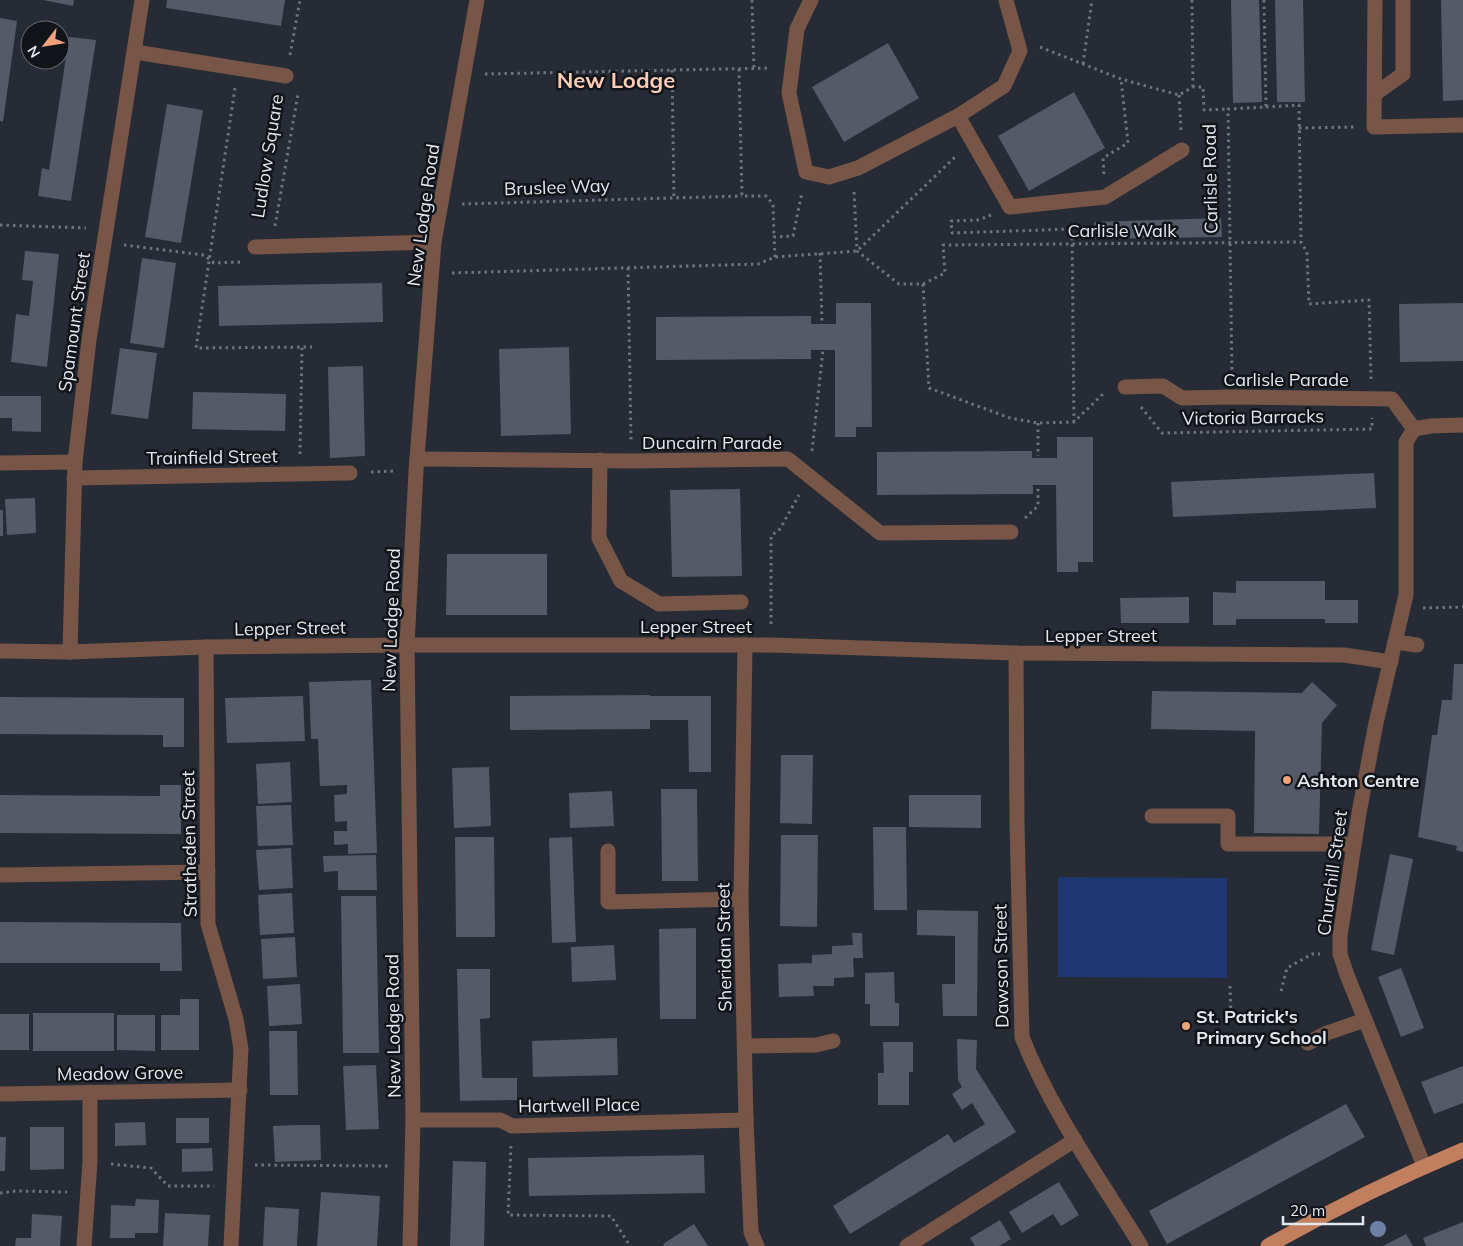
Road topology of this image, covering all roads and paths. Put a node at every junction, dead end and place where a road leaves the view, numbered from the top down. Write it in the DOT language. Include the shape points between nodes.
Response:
graph roads {
  1 [pos="142,0"];
  2 [pos="300,0"];
  3 [pos="477,0"];
  4 [pos="752,0"];
  5 [pos="811,0"];
  6 [pos="1006,0"];
  7 [pos="1092,0"];
  8 [pos="1192,0"];
  9 [pos="1264,0"];
  10 [pos="1375,0"];
  11 [pos="1403,0"];
  12 [pos="1016,38"];
  13 [pos="135,52"];
  14 [pos="1083,64"];
  15 [pos="239,68"];
  16 [pos="792,68"];
  17 [pos="739,69"];
  18 [pos="754,69"];
  19 [pos="672,70"];
  20 [pos="464,74"];
  21 [pos="286,76"];
  22 [pos="1121,79"];
  23 [pos="1193,87"];
  24 [pos="1375,94"];
  25 [pos="1179,95"];
  26 [pos="1266,107"];
  27 [pos="1228,109"];
  28 [pos="958,116"];
  29 [pos="1463,125"];
  30 [pos="1374,127"];
  31 [pos="1299,128"];
  32 [pos="973,141"];
  33 [pos="1182,150"];
  34 [pos="853,170"];
  35 [pos="806,172"];
  36 [pos="742,196"];
  37 [pos="1105,197"];
  38 [pos="674,198"];
  39 [pos="441,205"];
  40 [pos="0,226"];
  41 [pos="106,236"];
  42 [pos="774,237"];
  43 [pos="434,242"];
  44 [pos="1301,242"];
  45 [pos="1230,243"];
  46 [pos="1072,244"];
  47 [pos="271,246"];
  48 [pos="255,247"];
  49 [pos="857,251"];
  50 [pos="820,254"];
  51 [pos="774,257"];
  52 [pos="209,259"];
  53 [pos="628,268"];
  54 [pos="432,274"];
  55 [pos="924,284"];
  56 [pos="822,324"];
  57 [pos="312,347"];
  58 [pos="302,348"];
  59 [pos="822,350"];
  60 [pos="1125,387"];
  61 [pos="1232,396"];
  62 [pos="1372,398"];
  63 [pos="1074,422"];
  64 [pos="1038,423"];
  65 [pos="1463,425"];
  66 [pos="1414,429"];
  67 [pos="1038,456"];
  68 [pos="600,460"];
  69 [pos="632,461"];
  70 [pos="74,462"];
  71 [pos="0,463"];
  72 [pos="417,465"];
  73 [pos="350,472"];
  74 [pos="299,474"];
  75 [pos="810,476"];
  76 [pos="74,478"];
  77 [pos="1038,489"];
  78 [pos="1011,532"];
  79 [pos="741,602"];
  80 [pos="1463,607"];
  81 [pos="1403,609"];
  82 [pos="1395,642"];
  83 [pos="407,645"];
  84 [pos="745,645"];
  85 [pos="771,645"];
  86 [pos="1417,645"];
  87 [pos="206,647"];
  88 [pos="0,651"];
  89 [pos="70,652"];
  90 [pos="1016,653"];
  91 [pos="1391,662"];
  92 [pos="1152,816"];
  93 [pos="1354,844"];
  94 [pos="608,851"];
  95 [pos="208,872"];
  96 [pos="0,875"];
  97 [pos="742,899"];
  98 [pos="1340,954"];
  99 [pos="1230,986"];
  100 [pos="1281,990"];
  101 [pos="1231,1016"];
  102 [pos="1365,1020"];
  103 [pos="833,1041"];
  104 [pos="1308,1043"];
  105 [pos="745,1046"];
  106 [pos="240,1090"];
  107 [pos="90,1092"];
  108 [pos="0,1094"];
  109 [pos="413,1120"];
  110 [pos="746,1120"];
  111 [pos="512,1126"];
  112 [pos="1075,1140"];
  113 [pos="1463,1150"];
  114 [pos="90,1162"];
  115 [pos="236,1165"];
  116 [pos="412,1166"];
  117 [pos="1424,1166"];
  118 [pos="235,1185"];
  119 [pos="88,1192"];
  120 [pos="0,1193"];
  121 [pos="1278,1244"];
  122 [pos="84,1246"];
  123 [pos="231,1246"];
  124 [pos="410,1246"];
  125 [pos="630,1246"];
  126 [pos="757,1246"];
  127 [pos="907,1246"];
  128 [pos="1141,1246"];
  1 -- 13 [label="street, Spamount Street"];
  2 -- 21 [label="path, Ludlow Square"];
  3 -- 20 [label="street, New Lodge Road"];
  4 -- 18 [label="path"];
  5 -- 16 [label="street" via="797,29"];
  6 -- 12 [label="street"];
  7 -- 14 [label="path"];
  8 -- 23 [label="path"];
  9 -- 26 [label="path"];
  10 -- 24 [label="street"];
  11 -- 24 [label="street" via="1403,74"];
  12 -- 14 [label="path"];
  12 -- 28 [label="street" via="1020,51 1004,86"];
  13 -- 15 [label="street, Ludlow Square"];
  13 -- 41 [label="street, Spamount Street"];
  14 -- 22 [label="path"];
  15 -- 21 [label="street, Ludlow Square"];
  15 -- 52 [label="path"];
  16 -- 18 [label="path"];
  16 -- 35 [label="street" via="789,94"];
  17 -- 18 [label="path"];
  17 -- 19 [label="path"];
  17 -- 36 [label="path"];
  19 -- 20 [label="path"];
  19 -- 38 [label="path"];
  20 -- 39 [label="street, New Lodge Road"];
  21 -- 47 [label="path, Ludlow Square" via="298,90"];
  22 -- 25 [label="path"];
  22 -- 37 [label="path" via="1128,143 1104,158"];
  23 -- 25 [label="path"];
  23 -- 27 [label="path" via="1203,87 1204,110"];
  24 -- 30 [label="street"];
  25 -- 33 [label="path"];
  26 -- 27 [label="path, Carlisle Road"];
  26 -- 31 [label="path, Carlisle Road" via="1299,105"];
  27 -- 45 [label="path, Carlisle Road"];
  28 -- 32 [label="street"];
  28 -- 34 [label="street"];
  29 -- 30 [label="street"];
  30 -- 31 [label="path"];
  31 -- 44 [label="path"];
  32 -- 37 [label="street" via="1010,207"];
  32 -- 49 [label="path"];
  33 -- 37 [label="street"];
  34 -- 35 [label="street" via="829,176"];
  34 -- 49 [label="path"];
  35 -- 42 [label="path" via="793,236"];
  36 -- 38 [label="path, Bruslee Way"];
  36 -- 42 [label="path, Bruslee Way" via="766,196 773,204"];
  38 -- 39 [label="path, Bruslee Way"];
  39 -- 43 [label="street, New Lodge Road"];
  40 -- 41 [label="path"];
  41 -- 52 [label="path" via="204,255"];
  41 -- 70 [label="street, Spamount Street"];
  42 -- 51 [label="path, Bruslee Way"];
  43 -- 47 [label="street"];
  43 -- 54 [label="street, New Lodge Road"];
  44 -- 45 [label="path, Carlisle Walk"];
  44 -- 62 [label="path" via="1307,252 1309,304 1369,300"];
  45 -- 46 [label="path, Carlisle Walk"];
  45 -- 61 [label="path, Carlisle Road"];
  46 -- 55 [label="path, Carlisle Walk" via="943,245 945,273"];
  46 -- 63 [label="path"];
  47 -- 48 [label="street"];
  48 -- 52 [label="path" via="241,262 214,263"];
  49 -- 50 [label="path"];
  49 -- 55 [label="path" via="899,284"];
  50 -- 51 [label="path"];
  50 -- 56 [label="path"];
  51 -- 53 [label="path" via="758,264"];
  52 -- 58 [label="path" via="196,348"];
  53 -- 54 [label="path"];
  53 -- 69 [label="path"];
  54 -- 72 [label="street, New Lodge Road"];
  55 -- 64 [label="path" via="929,388 1010,418"];
  57 -- 58 [label="path"];
  58 -- 74 [label="path"];
  59 -- 75 [label="path"];
  60 -- 61 [label="street, Carlisle Parade" via="1163,386 1182,398"];
  60 -- 62 [label="path, Victoria Barracks" via="1162,432 1372,429"];
  60 -- 63 [label="path" via="1110,388"];
  61 -- 62 [label="street, Carlisle Parade"];
  62 -- 66 [label="street, Carlisle Parade" via="1392,399"];
  63 -- 64 [label="path"];
  64 -- 67 [label="path"];
  65 -- 66 [label="street"];
  66 -- 81 [label="street" via="1406,442 1406,595"];
  68 -- 69 [label="street, Duncairn Parade"];
  68 -- 72 [label="street, Duncairn Parade"];
  68 -- 79 [label="street" via="599,538 621,581 659,604"];
  69 -- 75 [label="street, Duncairn Parade" via="788,458"];
  70 -- 71 [label="street"];
  70 -- 76 [label="street, Spamount Street"];
  72 -- 73 [label="path"];
  72 -- 83 [label="street, New Lodge Road"];
  73 -- 74 [label="street, Trainfield Street"];
  74 -- 76 [label="street, Trainfield Street"];
  75 -- 78 [label="street, Duncairn Parade" via="880,533"];
  75 -- 85 [label="path" via="780,529 771,536"];
  76 -- 89 [label="street, Spamount Street"];
  77 -- 78 [label="path" via="1038,506"];
  80 -- 81 [label="path"];
  81 -- 82 [label="street"];
  82 -- 86 [label="street"];
  82 -- 91 [label="street"];
  83 -- 84 [label="street, Lepper Street"];
  83 -- 87 [label="street, Lepper Street"];
  83 -- 109 [label="street, New Lodge Road"];
  84 -- 85 [label="street, Lepper Street"];
  84 -- 97 [label="street, Sheridan Street"];
  85 -- 90 [label="street, Lepper Street"];
  87 -- 89 [label="street, Lepper Street"];
  87 -- 95 [label="street, Stratheden Street"];
  88 -- 89 [label="street, Lepper Street"];
  90 -- 91 [label="street, Lepper Street" via="1344,655"];
  90 -- 112 [label="street, Dawson Street" via="1022,1038 1033,1065"];
  91 -- 93 [label="street, Churchill Street" via="1376,723"];
  92 -- 93 [label="street" via="1228,816 1228,844"];
  93 -- 98 [label="street, Churchill Street"];
  94 -- 97 [label="street" via="608,902"];
  95 -- 96 [label="street"];
  95 -- 106 [label="street, Stratheden Street" via="208,924 236,1019 241,1049"];
  97 -- 105 [label="street, Sheridan Street"];
  98 -- 100 [label="path" via="1312,954 1287,968"];
  98 -- 102 [label="street, Churchill Street"];
  99 -- 101 [label="path"];
  102 -- 104 [label="street"];
  102 -- 117 [label="street, Churchill Street"];
  103 -- 105 [label="street" via="816,1045"];
  105 -- 110 [label="street, Sheridan Street"];
  106 -- 107 [label="street, Meadow Grove"];
  106 -- 115 [label="street, Stratheden Street"];
  107 -- 108 [label="street, Meadow Grove"];
  107 -- 114 [label="street"];
  109 -- 111 [label="street, Hartwell Place" via="500,1120"];
  109 -- 116 [label="street, New Lodge Road"];
  110 -- 111 [label="street, Hartwell Place"];
  110 -- 126 [label="street, Sheridan Street" via="751,1232"];
  111 -- 125 [label="path" via="508,1215 611,1216"];
  112 -- 127 [label="street"];
  112 -- 128 [label="street, Dawson Street"];
  113 -- 117 [label="main road"];
  114 -- 118 [label="path" via="151,1168 168,1186"];
  114 -- 119 [label="street"];
  115 -- 116 [label="path"];
  115 -- 118 [label="street, Stratheden Street"];
  116 -- 124 [label="street, New Lodge Road"];
  117 -- 121 [label="main road"];
  118 -- 123 [label="street, Stratheden Street"];
  119 -- 120 [label="path"];
  119 -- 122 [label="street"];
}
